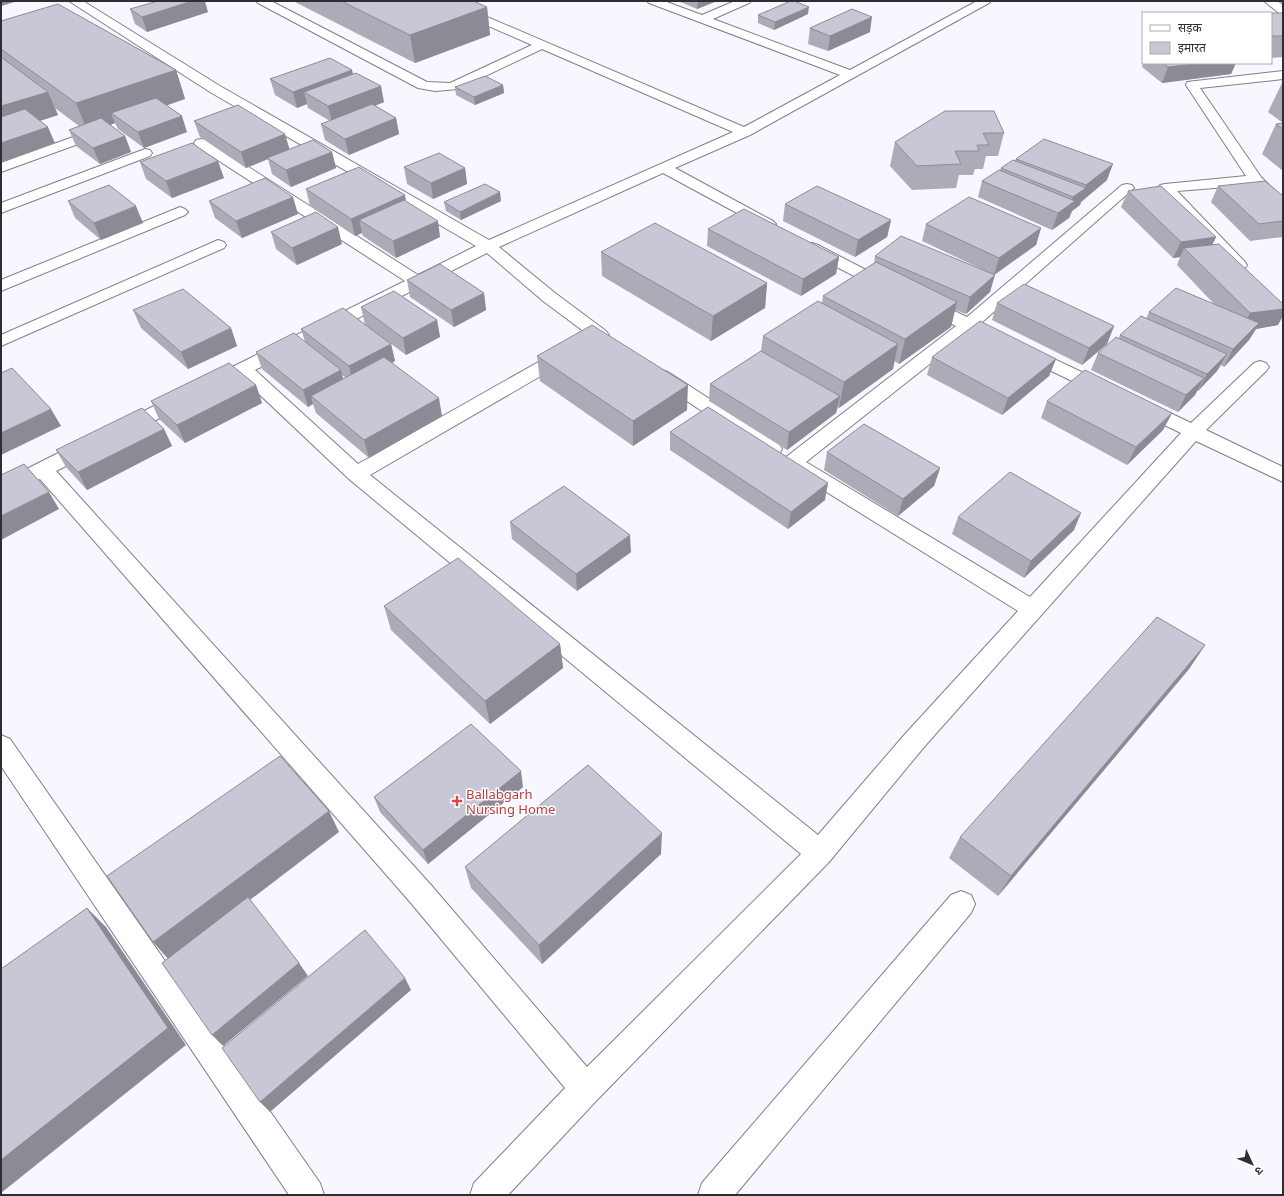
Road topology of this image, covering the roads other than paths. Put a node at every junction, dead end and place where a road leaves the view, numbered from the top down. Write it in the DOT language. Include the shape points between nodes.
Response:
graph roads {
  1 [pos="75,1"];
  2 [pos="262,1"];
  3 [pos="440,1"];
  4 [pos="653,1"];
  5 [pos="745,1"];
  6 [pos="985,1"];
  7 [pos="1270,1"];
  8 [pos="91,11"];
  9 [pos="1283,11"];
  10 [pos="76,15"];
  11 [pos="703,19"];
  12 [pos="542,45"];
  13 [pos="850,74"];
  14 [pos="1283,75"];
  15 [pos="745,132"];
  16 [pos="87,136"];
  17 [pos="201,143"];
  18 [pos="146,153"];
  19 [pos="1,168"];
  20 [pos="664,168"];
  21 [pos="1256,180"];
  22 [pos="1127,188"];
  23 [pos="1,208"];
  24 [pos="1283,208"];
  25 [pos="180,212"];
  26 [pos="218,245"];
  27 [pos="488,246"];
  28 [pos="1251,277"];
  29 [pos="417,281"];
  30 [pos="1,286"];
  31 [pos="969,324"];
  32 [pos="1,341"];
  33 [pos="646,365"];
  34 [pos="1260,367"];
  35 [pos="243,368"];
  36 [pos="1194,432"];
  37 [pos="792,462"];
  38 [pos="44,469"];
  39 [pos="356,474"];
  40 [pos="1283,475"];
  41 [pos="1,490"];
  42 [pos="1033,610"];
  43 [pos="1,746"];
  44 [pos="820,853"];
  45 [pos="961,904"];
  46 [pos="586,1089"];
  47 [pos="308,1195"];
  48 [pos="486,1195"];
  49 [pos="714,1195"];
  1 -- 8 [label="street"];
  2 -- 12 [label="street" via="428,87 453,86"];
  3 -- 12 [label="street"];
  4 -- 11 [label="street"];
  5 -- 11 [label="street"];
  6 -- 13 [label="street"];
  7 -- 9 [label="street"];
  8 -- 10 [label="street"];
  8 -- 27 [label="street" via="215,89"];
  11 -- 13 [label="street"];
  12 -- 15 [label="street"];
  13 -- 15 [label="street"];
  14 -- 21 [label="street" via="1192,85"];
  15 -- 20 [label="street"];
  16 -- 19 [label="street"];
  17 -- 29 [label="street"];
  18 -- 23 [label="street"];
  20 -- 27 [label="street"];
  20 -- 31 [label="street" via="867,278"];
  21 -- 24 [label="street"];
  21 -- 28 [label="street" via="1165,188"];
  22 -- 31 [label="street"];
  25 -- 30 [label="street"];
  26 -- 32 [label="street"];
  27 -- 29 [label="street"];
  27 -- 39 [label="street" via="550,297 607,339"];
  29 -- 35 [label="street"];
  31 -- 36 [label="street"];
  31 -- 37 [label="street"];
  33 -- 37 [label="street"];
  34 -- 36 [label="street"];
  35 -- 38 [label="street"];
  35 -- 39 [label="street"];
  36 -- 40 [label="street"];
  36 -- 42 [label="street"];
  37 -- 42 [label="street"];
  38 -- 41 [label="street"];
  38 -- 46 [label="street" via="421,894"];
  39 -- 44 [label="street"];
  42 -- 44 [label="street" via="915,740"];
  43 -- 47 [label="street"];
  44 -- 46 [label="street"];
  45 -- 49 [label="street"];
  46 -- 48 [label="street"];
}
